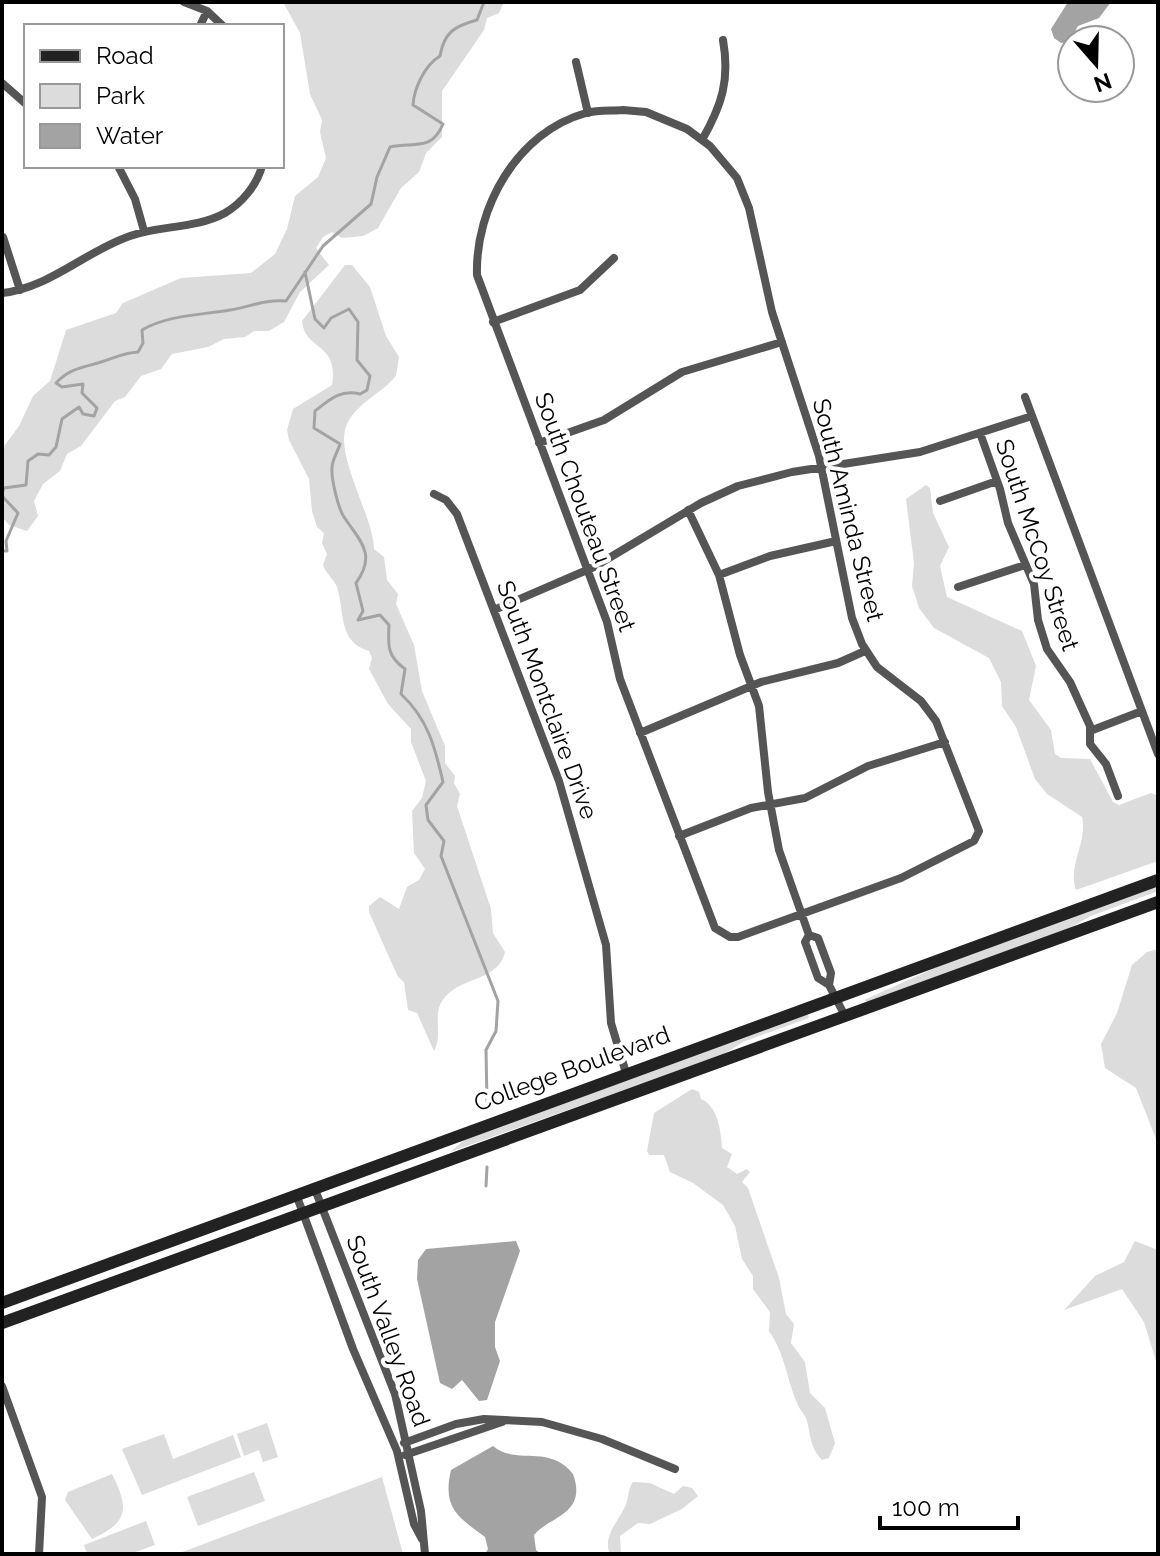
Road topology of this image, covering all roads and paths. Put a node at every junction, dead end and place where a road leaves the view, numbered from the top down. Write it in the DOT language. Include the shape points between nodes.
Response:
graph roads {
  1 [pos="184,2"];
  2 [pos="207,11"];
  3 [pos="201,24"];
  4 [pos="221,24"];
  5 [pos="723,40"];
  6 [pos="576,62"];
  7 [pos="2,83"];
  8 [pos="24,102"];
  9 [pos="646,112"];
  10 [pos="588,113"];
  11 [pos="702,140"];
  12 [pos="119,168"];
  13 [pos="261,168"];
  14 [pos="144,231"];
  15 [pos="3,237"];
  16 [pos="614,258"];
  17 [pos="20,290"];
  18 [pos="2,293"];
  19 [pos="493,322"];
  20 [pos="782,342"];
  21 [pos="1025,397"];
  22 [pos="1032,416"];
  23 [pos="980,433"];
  24 [pos="539,443"];
  25 [pos="822,468"];
  26 [pos="997,481"];
  27 [pos="434,494"];
  28 [pos="940,501"];
  29 [pos="688,510"];
  30 [pos="836,541"];
  31 [pos="1025,565"];
  32 [pos="588,570"];
  33 [pos="719,575"];
  34 [pos="958,587"];
  35 [pos="494,610"];
  36 [pos="865,651"];
  37 [pos="752,686"];
  38 [pos="1142,711"];
  39 [pos="1090,731"];
  40 [pos="640,733"];
  41 [pos="945,742"];
  42 [pos="1158,754"];
  43 [pos="1118,796"];
  44 [pos="770,805"];
  45 [pos="679,836"];
  46 [pos="1158,880"];
  47 [pos="1158,902"];
  48 [pos="801,913"];
  49 [pos="832,990"];
  50 [pos="845,1016"];
  51 [pos="626,1073"];
  52 [pos="314,1187"];
  53 [pos="296,1194"];
  54 [pos="322,1206"];
  55 [pos="303,1213"];
  56 [pos="2,1303"];
  57 [pos="2,1323"];
  58 [pos="2,1386"];
  59 [pos="503,1422"];
  60 [pos="407,1442"];
  61 [pos="395,1446"];
  62 [pos="410,1453"];
  63 [pos="399,1457"];
  64 [pos="675,1469"];
  65 [pos="422,1539"];
  66 [pos="39,1554"];
  67 [pos="425,1554"];
  1 -- 2 [label="street"];
  2 -- 3 [label="street"];
  2 -- 4 [label="street"];
  5 -- 11 [label="street" via="727,82 720,109"];
  6 -- 10 [label="street"];
  7 -- 8 [label="street"];
  9 -- 10 [label="street, South Chouteau Street"];
  9 -- 11 [label="street, South Aminda Street"];
  10 -- 19 [label="street, South Chouteau Street" via="557,126 512,164 485,212 476,245 477,275"];
  11 -- 20 [label="street, South Aminda Street" via="737,178 749,208"];
  12 -- 14 [label="street"];
  13 -- 14 [label="street" via="250,191 224,213"];
  14 -- 17 [label="street"];
  15 -- 17 [label="street"];
  16 -- 19 [label="street" via="580,290"];
  17 -- 18 [label="street"];
  19 -- 24 [label="street, South Chouteau Street"];
  20 -- 24 [label="street" via="682,372 613,415"];
  20 -- 25 [label="street, South Aminda Street"];
  21 -- 22 [label="street"];
  22 -- 23 [label="street"];
  22 -- 38 [label="street"];
  23 -- 25 [label="street" via="920,452"];
  23 -- 26 [label="street, South McCoy Street"];
  24 -- 32 [label="street, South Chouteau Street"];
  25 -- 29 [label="street" via="738,486"];
  25 -- 30 [label="street, South Aminda Street"];
  26 -- 28 [label="street"];
  26 -- 31 [label="street, South McCoy Street"];
  27 -- 35 [label="street, South Montclaire Drive" via="457,514"];
  29 -- 32 [label="street"];
  29 -- 33 [label="street"];
  30 -- 33 [label="street" via="770,556"];
  30 -- 36 [label="street, South Aminda Street" via="852,618"];
  31 -- 34 [label="street"];
  31 -- 39 [label="street, South McCoy Street" via="1047,649 1070,682"];
  32 -- 35 [label="street"];
  32 -- 40 [label="street, South Chouteau Street"];
  33 -- 37 [label="street"];
  35 -- 51 [label="street, South Montclaire Drive" via="559,781 606,945 611,1023"];
  36 -- 37 [label="street"];
  36 -- 41 [label="street, South Aminda Street" via="921,701"];
  37 -- 40 [label="street"];
  37 -- 44 [label="street" via="764,728"];
  38 -- 39 [label="street"];
  38 -- 42 [label="street"];
  39 -- 43 [label="street, South McCoy Street" via="1090,744 1106,764"];
  40 -- 45 [label="street, South Chouteau Street"];
  41 -- 44 [label="street" via="868,766 805,798"];
  41 -- 48 [label="street, South Aminda Street" via="978,826 974,841 901,878"];
  44 -- 45 [label="street"];
  44 -- 48 [label="street"];
  45 -- 48 [label="street, South Chouteau Street" via="722,934 738,937"];
  46 -- 49 [label="main road, College Boulevard"];
  47 -- 50 [label="main road, College Boulevard"];
  48 -- 49 [label="street" via="818,978"];
  49 -- 50 [label="street"];
  49 -- 51 [label="main road, College Boulevard"];
  50 -- 54 [label="main road, College Boulevard"];
  51 -- 52 [label="main road, College Boulevard"];
  52 -- 53 [label="main road, College Boulevard"];
  52 -- 54 [label="street, South Valley Road"];
  53 -- 55 [label="street, South Valley Road"];
  53 -- 56 [label="main road, College Boulevard"];
  54 -- 55 [label="main road, College Boulevard"];
  54 -- 60 [label="street, South Valley Road" via="395,1394"];
  55 -- 57 [label="main road, College Boulevard"];
  55 -- 61 [label="street, South Valley Road"];
  58 -- 66 [label="street" via="42,1497"];
  59 -- 60 [label="street" via="456,1424"];
  59 -- 62 [label="street"];
  59 -- 64 [label="street" via="565,1427"];
  60 -- 61 [label="street"];
  60 -- 62 [label="street, South Valley Road"];
  61 -- 63 [label="street, South Valley Road"];
  62 -- 63 [label="street"];
  62 -- 65 [label="street, South Valley Road"];
  63 -- 65 [label="street, South Valley Road"];
  65 -- 67 [label="street, South Valley Road"];
}
